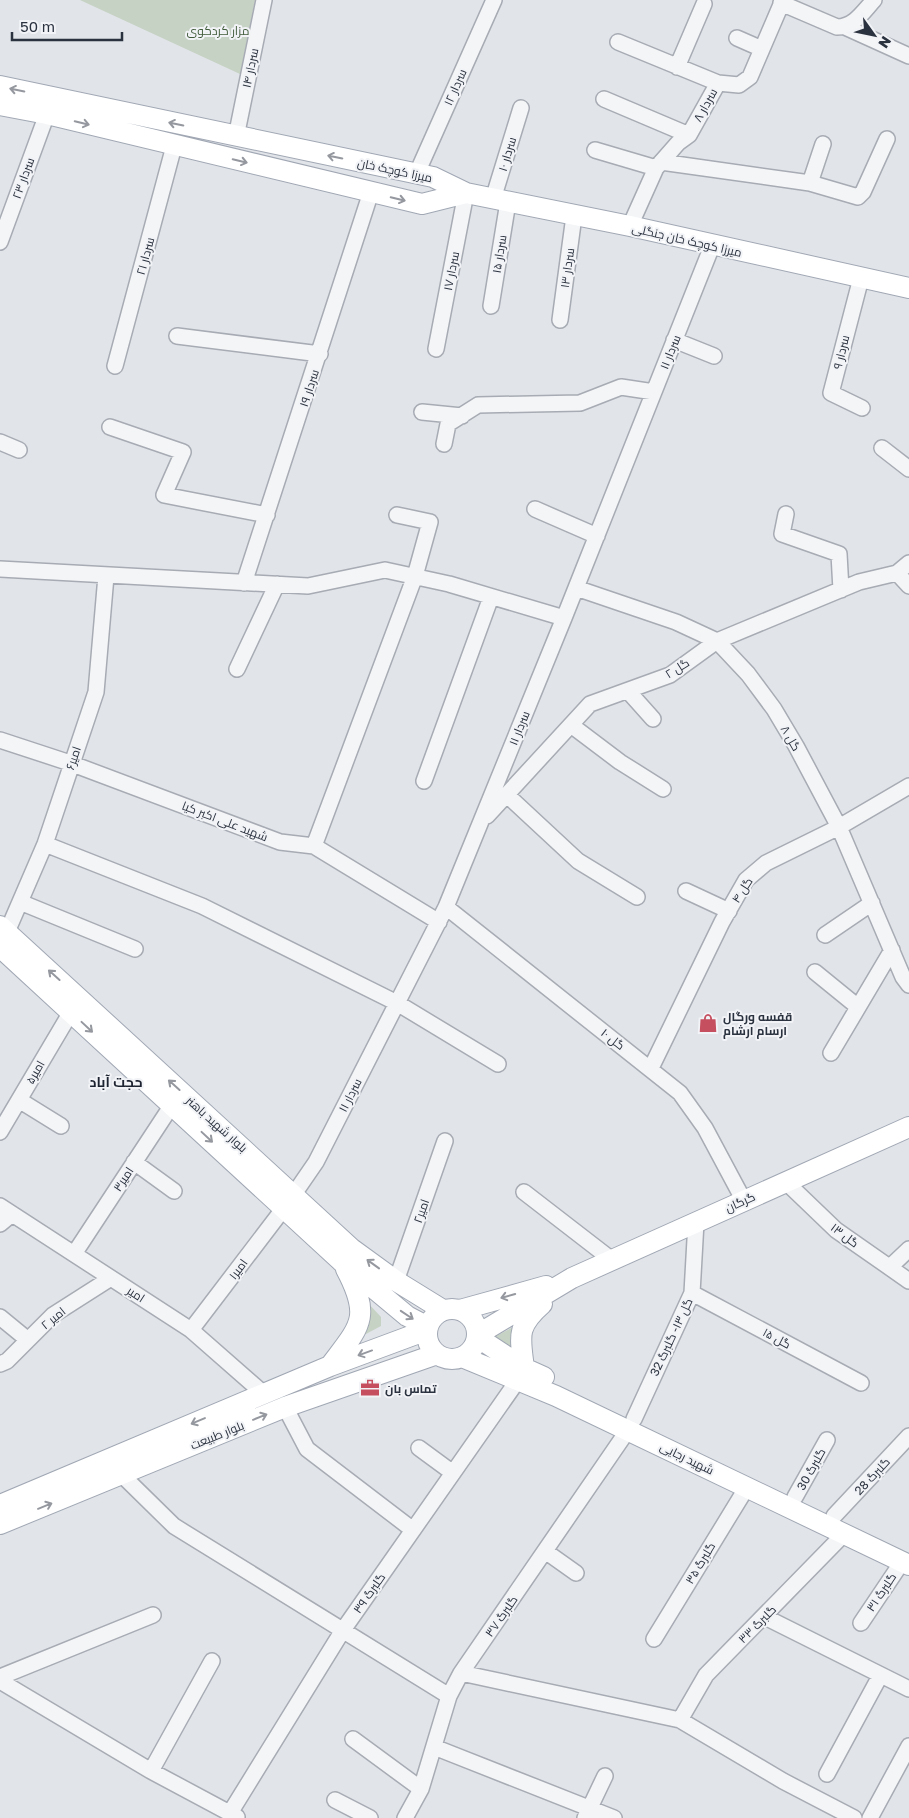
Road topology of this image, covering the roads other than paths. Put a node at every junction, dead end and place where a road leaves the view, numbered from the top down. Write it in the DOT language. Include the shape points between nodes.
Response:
graph roads {
  1 [pos="264,0"];
  2 [pos="494,0"];
  3 [pos="874,0"];
  4 [pos="782,2"];
  5 [pos="704,4"];
  6 [pos="845,27"];
  7 [pos="737,38"];
  8 [pos="618,42"];
  9 [pos="762,49"];
  10 [pos="909,56"];
  11 [pos="677,67"];
  12 [pos="718,83"];
  13 [pos="0,86"];
  14 [pos="604,99"];
  15 [pos="0,106"];
  16 [pos="521,108"];
  17 [pos="47,114"];
  18 [pos="689,135"];
  19 [pos="236,137"];
  20 [pos="888,139"];
  21 [pos="823,144"];
  22 [pos="174,146"];
  23 [pos="595,150"];
  24 [pos="304,151"];
  25 [pos="659,165"];
  26 [pos="417,173"];
  27 [pos="302,176"];
  28 [pos="810,183"];
  29 [pos="370,192"];
  30 [pos="466,193"];
  31 [pos="500,200"];
  32 [pos="574,216"];
  33 [pos="630,226"];
  34 [pos="0,242"];
  35 [pos="712,246"];
  36 [pos="860,278"];
  37 [pos="909,288"];
  38 [pos="491,306"];
  39 [pos="560,320"];
  40 [pos="178,336"];
  41 [pos="674,340"];
  42 [pos="436,349"];
  43 [pos="320,354"];
  44 [pos="714,356"];
  45 [pos="115,366"];
  46 [pos="654,392"];
  47 [pos="862,408"];
  48 [pos="422,412"];
  49 [pos="462,416"];
  50 [pos="110,427"];
  51 [pos="0,442"];
  52 [pos="444,444"];
  53 [pos="882,448"];
  54 [pos="19,450"];
  55 [pos="909,469"];
  56 [pos="535,509"];
  57 [pos="786,514"];
  58 [pos="266,515"];
  59 [pos="397,515"];
  60 [pos="597,536"];
  61 [pos="909,563"];
  62 [pos="0,569"];
  63 [pos="897,573"];
  64 [pos="106,576"];
  65 [pos="415,576"];
  66 [pos="244,583"];
  67 [pos="277,584"];
  68 [pos="909,586"];
  69 [pos="576,588"];
  70 [pos="841,590"];
  71 [pos="491,596"];
  72 [pos="564,618"];
  73 [pos="717,641"];
  74 [pos="237,670"];
  75 [pos="628,691"];
  76 [pos="653,719"];
  77 [pos="571,725"];
  78 [pos="0,740"];
  79 [pos="70,763"];
  80 [pos="424,781"];
  81 [pos="909,786"];
  82 [pos="662,789"];
  83 [pos="507,795"];
  84 [pos="481,823"];
  85 [pos="839,827"];
  86 [pos="45,844"];
  87 [pos="314,846"];
  88 [pos="686,891"];
  89 [pos="637,897"];
  90 [pos="20,902"];
  91 [pos="872,903"];
  92 [pos="446,907"];
  93 [pos="729,911"];
  94 [pos="439,922"];
  95 [pos="2,935"];
  96 [pos="825,935"];
  97 [pos="135,949"];
  98 [pos="899,954"];
  99 [pos="815,972"];
  100 [pos="909,985"];
  101 [pos="397,1003"];
  102 [pos="858,1007"];
  103 [pos="71,1012"];
  104 [pos="831,1053"];
  105 [pos="498,1064"];
  106 [pos="651,1068"];
  107 [pos="19,1100"];
  108 [pos="172,1105"];
  109 [pos="61,1126"];
  110 [pos="909,1127"];
  111 [pos="0,1132"];
  112 [pos="445,1141"];
  113 [pos="134,1162"];
  114 [pos="786,1182"];
  115 [pos="174,1191"];
  116 [pos="524,1192"];
  117 [pos="289,1201"];
  118 [pos="744,1201"];
  119 [pos="4,1215"];
  120 [pos="696,1222"];
  121 [pos="909,1249"];
  122 [pos="74,1254"];
  123 [pos="612,1260"];
  124 [pos="341,1261"];
  125 [pos="890,1267"];
  126 [pos="112,1278"];
  127 [pos="572,1278"];
  128 [pos="396,1281"];
  129 [pos="909,1281"];
  130 [pos="692,1293"];
  131 [pos="451,1310"];
  132 [pos="0,1317"];
  133 [pos="428,1329"];
  134 [pos="191,1330"];
  135 [pos="477,1336"];
  136 [pos="28,1340"];
  137 [pos="437,1354"];
  138 [pos="462,1357"];
  139 [pos="0,1364"];
  140 [pos="330,1366"];
  141 [pos="521,1374"];
  142 [pos="861,1383"];
  143 [pos="264,1394"];
  144 [pos="286,1407"];
  145 [pos="631,1424"];
  146 [pos="909,1436"];
  147 [pos="827,1440"];
  148 [pos="419,1448"];
  149 [pos="453,1473"];
  150 [pos="121,1474"];
  151 [pos="747,1487"];
  152 [pos="795,1497"];
  153 [pos="0,1505"];
  154 [pos="834,1516"];
  155 [pos="0,1524"];
  156 [pos="413,1530"];
  157 [pos="844,1534"];
  158 [pos="545,1551"];
  159 [pos="907,1560"];
  160 [pos="576,1573"];
  161 [pos="153,1614"];
  162 [pos="765,1616"];
  163 [pos="861,1623"];
  164 [pos="343,1630"];
  165 [pos="654,1639"];
  166 [pos="212,1661"];
  167 [pos="461,1673"];
  168 [pos="880,1676"];
  169 [pos="0,1679"];
  170 [pos="909,1689"];
  171 [pos="449,1696"];
  172 [pos="680,1720"];
  173 [pos="353,1739"];
  174 [pos="909,1746"];
  175 [pos="434,1747"];
  176 [pos="151,1771"];
  177 [pos="827,1774"];
  178 [pos="605,1776"];
  179 [pos="421,1789"];
  180 [pos="335,1800"];
  181 [pos="588,1813"];
  182 [pos="234,1816"];
  183 [pos="370,1818"];
  184 [pos="405,1818"];
  185 [pos="614,1818"];
  186 [pos="854,1818"];
  187 [pos="870,1818"];
  1 -- 19 [label="street, سردار ۱۴"];
  2 -- 26 [label="street, سردار ۱۲"];
  3 -- 6 [label="street"];
  4 -- 6 [label="street" via="836,28"];
  4 -- 9 [label="street, سردار ۸"];
  5 -- 11 [label="street"];
  6 -- 10 [label="street"];
  7 -- 9 [label="street"];
  8 -- 11 [label="street"];
  9 -- 12 [label="street, سردار ۸" via="745,82 739,85"];
  11 -- 12 [label="street"];
  12 -- 18 [label="street, سردار ۸"];
  19 -- 13 [label="main road, میرزا کوچک خان, one-way"];
  14 -- 18 [label="street"];
  15 -- 17 [label="main road, میرزا کوچک خان"];
  16 -- 31 [label="street, سردار ۱۰"];
  17 -- 22 [label="main road, میرزا کوچک خان, one-way"];
  17 -- 34 [label="street, سردار ۲۳"];
  18 -- 25 [label="street, سردار ۸"];
  19 -- 24 [label="main road, میرزا کوچک خان"];
  20 -- 28 [label="street" via="858,197"];
  21 -- 28 [label="street"];
  22 -- 27 [label="main road, میرزا کوچک خان, one-way"];
  22 -- 45 [label="street, سردار ۲۱"];
  23 -- 25 [label="street"];
  26 -- 24 [label="main road, میرزا کوچک خان, one-way"];
  24 -- 27 [label="main road"];
  25 -- 28 [label="street"];
  25 -- 33 [label="street, سردار ۸"];
  26 -- 30 [label="main road, میرزا کوچک خان" via="433,176"];
  27 -- 29 [label="main road, میرزا کوچک خان"];
  29 -- 30 [label="main road, میرزا کوچک خان, one-way" via="422,204"];
  29 -- 43 [label="street, سردار ۱۹"];
  30 -- 31 [label="main road, میرزا کوچک خان جنگلی"];
  30 -- 42 [label="street, سردار ۱۷"];
  31 -- 32 [label="main road, میرزا کوچک خان جنگلی"];
  31 -- 38 [label="street, سردار ۱۵"];
  32 -- 33 [label="main road, میرزا کوچک خان جنگلی"];
  32 -- 39 [label="street, سردار ۱۳"];
  33 -- 35 [label="main road, میرزا کوچک خان جنگلی"];
  35 -- 36 [label="main road, میرزا کوچک خان جنگلی"];
  35 -- 41 [label="street, سردار ۱۱"];
  36 -- 37 [label="main road, میرزا کوچک خان جنگلی"];
  36 -- 47 [label="street, سردار ۹" via="831,393"];
  40 -- 43 [label="street"];
  41 -- 44 [label="street"];
  41 -- 46 [label="street, سردار ۱۱"];
  43 -- 58 [label="street, سردار ۱۹"];
  46 -- 49 [label="street" via="621,386 580,403 478,405"];
  46 -- 60 [label="street, سردار ۱۱"];
  48 -- 49 [label="street"];
  49 -- 52 [label="street" via="448,424"];
  50 -- 58 [label="street" via="183,452 164,494"];
  51 -- 54 [label="street"];
  53 -- 55 [label="street"];
  56 -- 60 [label="street"];
  57 -- 70 [label="street" via="782,534 839,554"];
  58 -- 66 [label="street, سردار ۱۹"];
  59 -- 65 [label="street" via="430,522"];
  60 -- 69 [label="street, سردار ۱۱"];
  61 -- 63 [label="street, گل ۲"];
  62 -- 64 [label="street"];
  63 -- 68 [label="street"];
  63 -- 70 [label="street, گل ۲"];
  64 -- 66 [label="street"];
  64 -- 79 [label="street, امیر۶" via="96,692"];
  65 -- 67 [label="street" via="385,570 308,586"];
  65 -- 71 [label="street"];
  65 -- 87 [label="street"];
  66 -- 67 [label="street"];
  67 -- 74 [label="street"];
  69 -- 72 [label="street, سردار ۱۱"];
  69 -- 73 [label="street, گل ۸" via="676,622"];
  70 -- 73 [label="street, گل ۲"];
  71 -- 72 [label="street"];
  71 -- 80 [label="street"];
  72 -- 84 [label="street, سردار ۱۱"];
  73 -- 75 [label="street, گل ۲" via="670,675"];
  73 -- 85 [label="street, گل ۸" via="748,674 774,709"];
  75 -- 76 [label="street"];
  75 -- 77 [label="street, گل ۲" via="590,704"];
  77 -- 82 [label="street"];
  77 -- 83 [label="street, گل ۲"];
  78 -- 79 [label="street, شهید علی اکبر کیا"];
  79 -- 86 [label="street, امیر۶"];
  79 -- 87 [label="street, شهید علی اکبر کیا" via="280,842"];
  81 -- 85 [label="street, گل ۴"];
  83 -- 84 [label="street, گل ۲"];
  83 -- 89 [label="street" via="578,861"];
  84 -- 92 [label="street, سردار ۱۱"];
  85 -- 91 [label="street, گل ۸"];
  85 -- 93 [label="street, گل ۴" via="766,863 746,880"];
  86 -- 90 [label="street, امیر۶"];
  86 -- 101 [label="street" via="202,906"];
  87 -- 94 [label="street, شهید علی اکبر کیا"];
  88 -- 93 [label="street"];
  90 -- 95 [label="street, امیر۶"];
  90 -- 97 [label="street"];
  91 -- 96 [label="street"];
  91 -- 98 [label="street, گل ۸"];
  92 -- 94 [label="street, سردار ۱۱"];
  92 -- 106 [label="street, گل ۱۰"];
  93 -- 106 [label="street, گل ۴"];
  94 -- 101 [label="street, سردار ۱۱"];
  95 -- 103 [label="main road, بلوار شهید باهنر"];
  117 -- 95 [label="main road, بلوار شهید باهنر, one-way"];
  98 -- 100 [label="street, گل ۸"];
  98 -- 102 [label="street"];
  99 -- 102 [label="street"];
  101 -- 105 [label="street"];
  101 -- 117 [label="street, سردار ۱۱" via="316,1162"];
  102 -- 104 [label="street"];
  103 -- 107 [label="street, امیر۵"];
  103 -- 108 [label="main road, بلوار شهید باهنر, one-way"];
  106 -- 118 [label="street, گل ۱۰" via="680,1093 705,1128"];
  107 -- 109 [label="street"];
  107 -- 111 [label="street, امیر۵"];
  108 -- 113 [label="street, امیر۳"];
  108 -- 117 [label="main road, بلوار شهید باهنر, one-way"];
  110 -- 114 [label="main road, گرگان"];
  112 -- 128 [label="street, امیر۲"];
  113 -- 115 [label="street"];
  113 -- 122 [label="street, امیر۳"];
  114 -- 118 [label="main road, گرگان"];
  114 -- 125 [label="street, گل ۱۳" via="836,1230"];
  116 -- 123 [label="street"];
  117 -- 124 [label="main road, بلوار شهید باهنر"];
  128 -- 117 [label="main road, بلوار شهید باهنر, one-way"];
  117 -- 134 [label="street, امیر۱"];
  118 -- 120 [label="main road, گرگان"];
  119 -- 122 [label="street, امیر"];
  120 -- 123 [label="main road, گرگان"];
  120 -- 130 [label="street, گل ۱۳- گلبرگ 32"];
  121 -- 125 [label="street"];
  122 -- 126 [label="street, امیر"];
  123 -- 127 [label="main road, گرگان"];
  124 -- 133 [label="main road, بلوار شهید باهنر, one-way" via="407,1316"];
  124 -- 140 [label="main road" via="359,1293 359,1327"];
  125 -- 129 [label="street, گل ۱۳"];
  126 -- 134 [label="street, امیر"];
  126 -- 136 [label="street, امیر ۲" via="53,1315"];
  127 -- 131 [label="main road, one-way"];
  127 -- 135 [label="main road"];
  127 -- 141 [label="main road" via="523,1323"];
  128 -- 131 [label="main road, بلوار شهید باهنر"];
  130 -- 142 [label="street, گل ۱۵"];
  130 -- 145 [label="street, گل ۱۳- گلبرگ 32"];
  131 -- 133 [label="main road" via="435,1315"];
  131 -- 135 [label="main road" via="474,1320"];
  132 -- 136 [label="street"];
  133 -- 137 [label="main road" via="431,1347"];
  133 -- 140 [label="main road, بلوار طبیعت, one-way"];
  134 -- 143 [label="street, امیر"];
  135 -- 138 [label="main road" via="469,1353"];
  135 -- 141 [label="main road, شهید رجایی"];
  136 -- 139 [label="street, امیر ۲"];
  137 -- 138 [label="main road" via="453,1359"];
  137 -- 144 [label="main road, بلوار طبیعت"];
  138 -- 141 [label="main road, شهید رجایی"];
  140 -- 143 [label="main road, بلوار طبیعت"];
  141 -- 145 [label="main road, شهید رجایی"];
  141 -- 149 [label="street, گلبرگ ۳۹"];
  143 -- 153 [label="main road, بلوار طبیعت, one-way"];
  150 -- 144 [label="main road, بلوار طبیعت, one-way"];
  144 -- 156 [label="street" via="307,1449"];
  145 -- 151 [label="main road, شهید رجایی"];
  145 -- 152 [label="main road, شهید رجایی"];
  145 -- 158 [label="street, گلبرگ ۳۷"];
  146 -- 154 [label="street, گلبرگ 28"];
  147 -- 152 [label="street, گلبرگ 30"];
  148 -- 149 [label="street"];
  149 -- 156 [label="street, گلبرگ ۳۹"];
  155 -- 150 [label="main road, بلوار طبیعت, one-way"];
  150 -- 164 [label="street" via="174,1526"];
  151 -- 157 [label="main road, شهید رجایی"];
  151 -- 165 [label="street, گلبرگ ۳۵"];
  152 -- 154 [label="main road, شهید رجایی"];
  154 -- 159 [label="main road, شهید رجایی"];
  156 -- 164 [label="street, گلبرگ ۳۹"];
  157 -- 159 [label="main road, شهید رجایی"];
  157 -- 162 [label="street, گلبرگ ۳۳"];
  158 -- 160 [label="street"];
  158 -- 167 [label="street, گلبرگ ۳۷"];
  159 -- 163 [label="street, گلبرگ ۳۱"];
  161 -- 169 [label="street"];
  162 -- 168 [label="street"];
  162 -- 172 [label="street, گلبرگ ۳۳" via="706,1675"];
  164 -- 171 [label="street"];
  164 -- 182 [label="street, گلبرگ ۳۹"];
  166 -- 176 [label="street"];
  167 -- 171 [label="street, گلبرگ ۳۷"];
  167 -- 172 [label="street"];
  168 -- 170 [label="street"];
  168 -- 177 [label="street"];
  169 -- 176 [label="street"];
  171 -- 175 [label="street, گلبرگ ۳۷"];
  172 -- 186 [label="street" via="783,1782"];
  173 -- 179 [label="street"];
  174 -- 187 [label="street"];
  175 -- 179 [label="street, گلبرگ ۳۷"];
  175 -- 181 [label="street"];
  176 -- 182 [label="street"];
  178 -- 181 [label="street"];
  179 -- 184 [label="street, گلبرگ ۳۷"];
  180 -- 183 [label="street"];
  181 -- 185 [label="street"];
}
